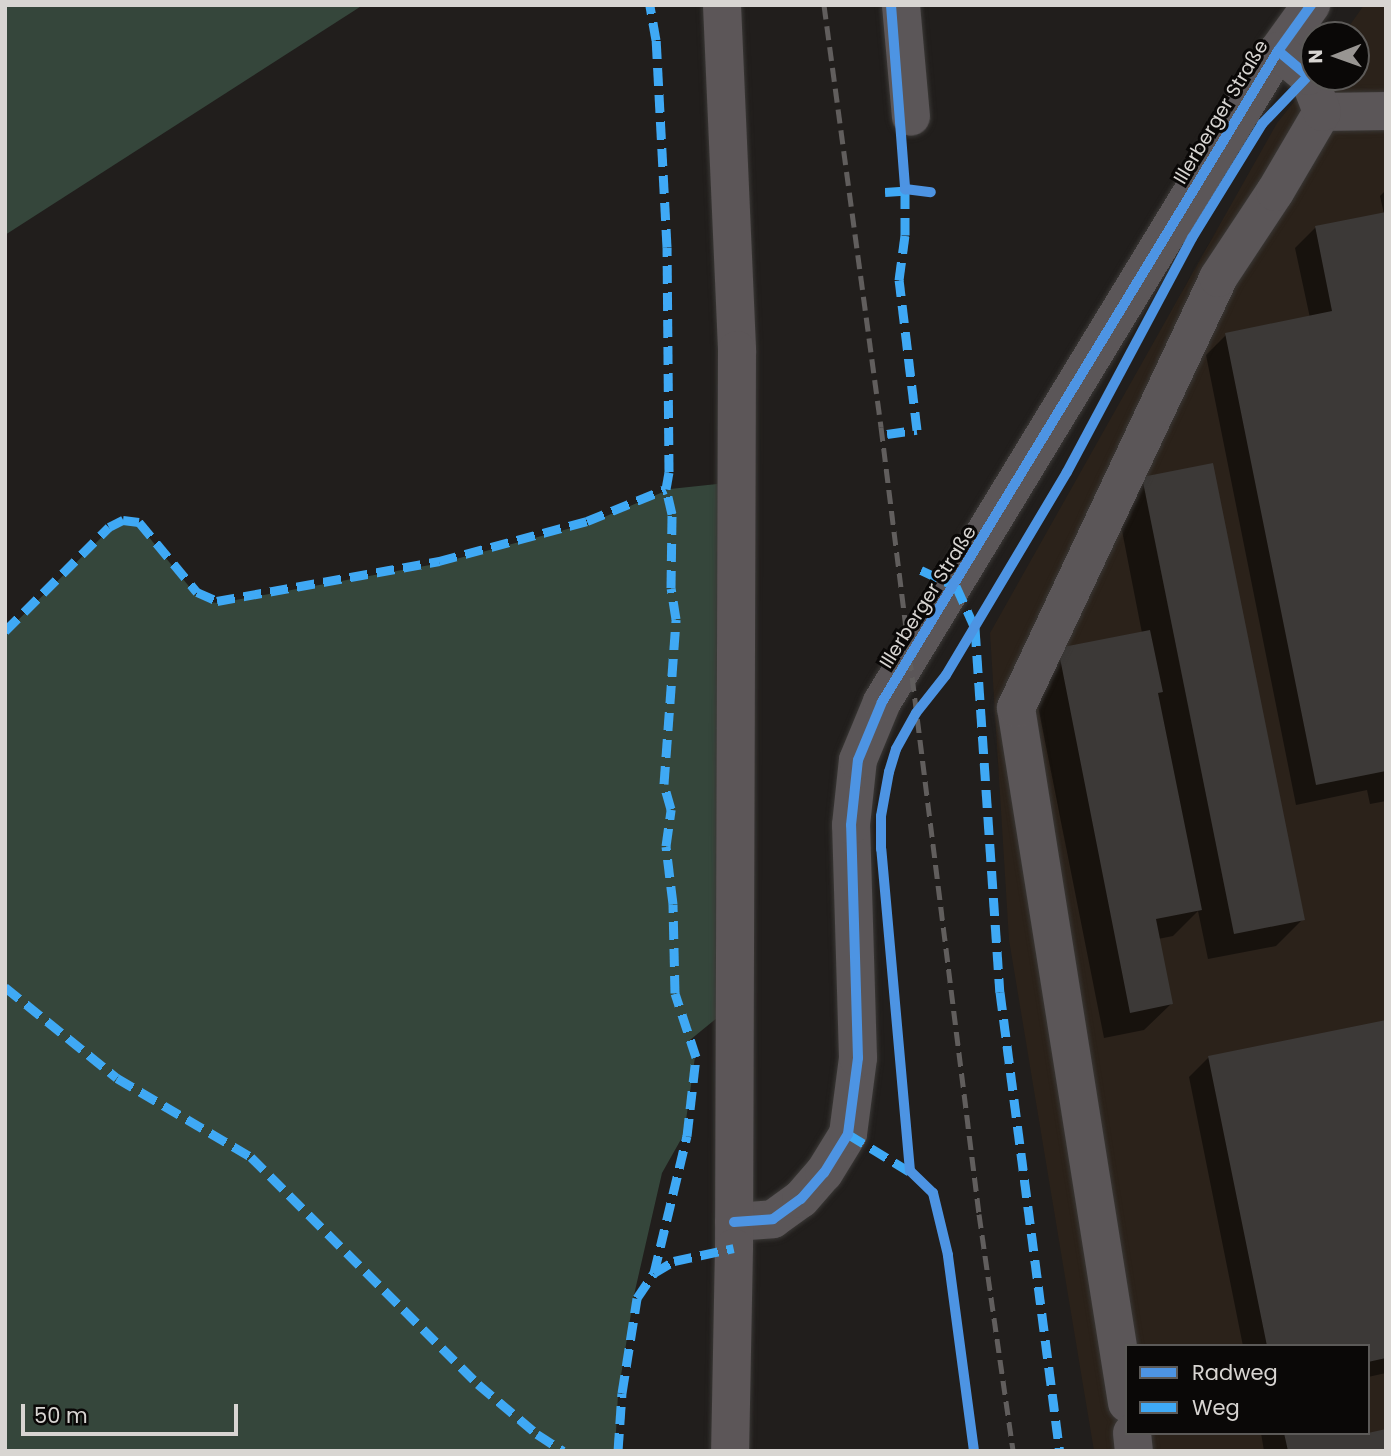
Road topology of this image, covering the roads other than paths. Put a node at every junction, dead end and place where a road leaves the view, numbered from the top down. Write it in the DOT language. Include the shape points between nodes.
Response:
graph roads {
  1 [pos="722,5"];
  2 [pos="901,5"];
  3 [pos="1311,5"];
  4 [pos="1278,51"];
  5 [pos="1386,111"];
  6 [pos="1322,112"];
  7 [pos="911,117"];
  8 [pos="734,1222"];
  9 [pos="1125,1390"];
  10 [pos="730,1451"];
  1 -- 8 [label="main road" via="737,350"];
  2 -- 7 [label="street"];
  3 -- 4 [label="street, Illerberger Straße"];
  4 -- 6 [label="street" via="1308,76"];
  4 -- 8 [label="street, Illerberger Straße" via="882,702 858,760 851,824 858,1058 848,1134 801,1199 773,1219"];
  5 -- 6 [label="street"];
  6 -- 9 [label="street" via="1217,278 1016,708"];
  8 -- 10 [label="main road"];
}
